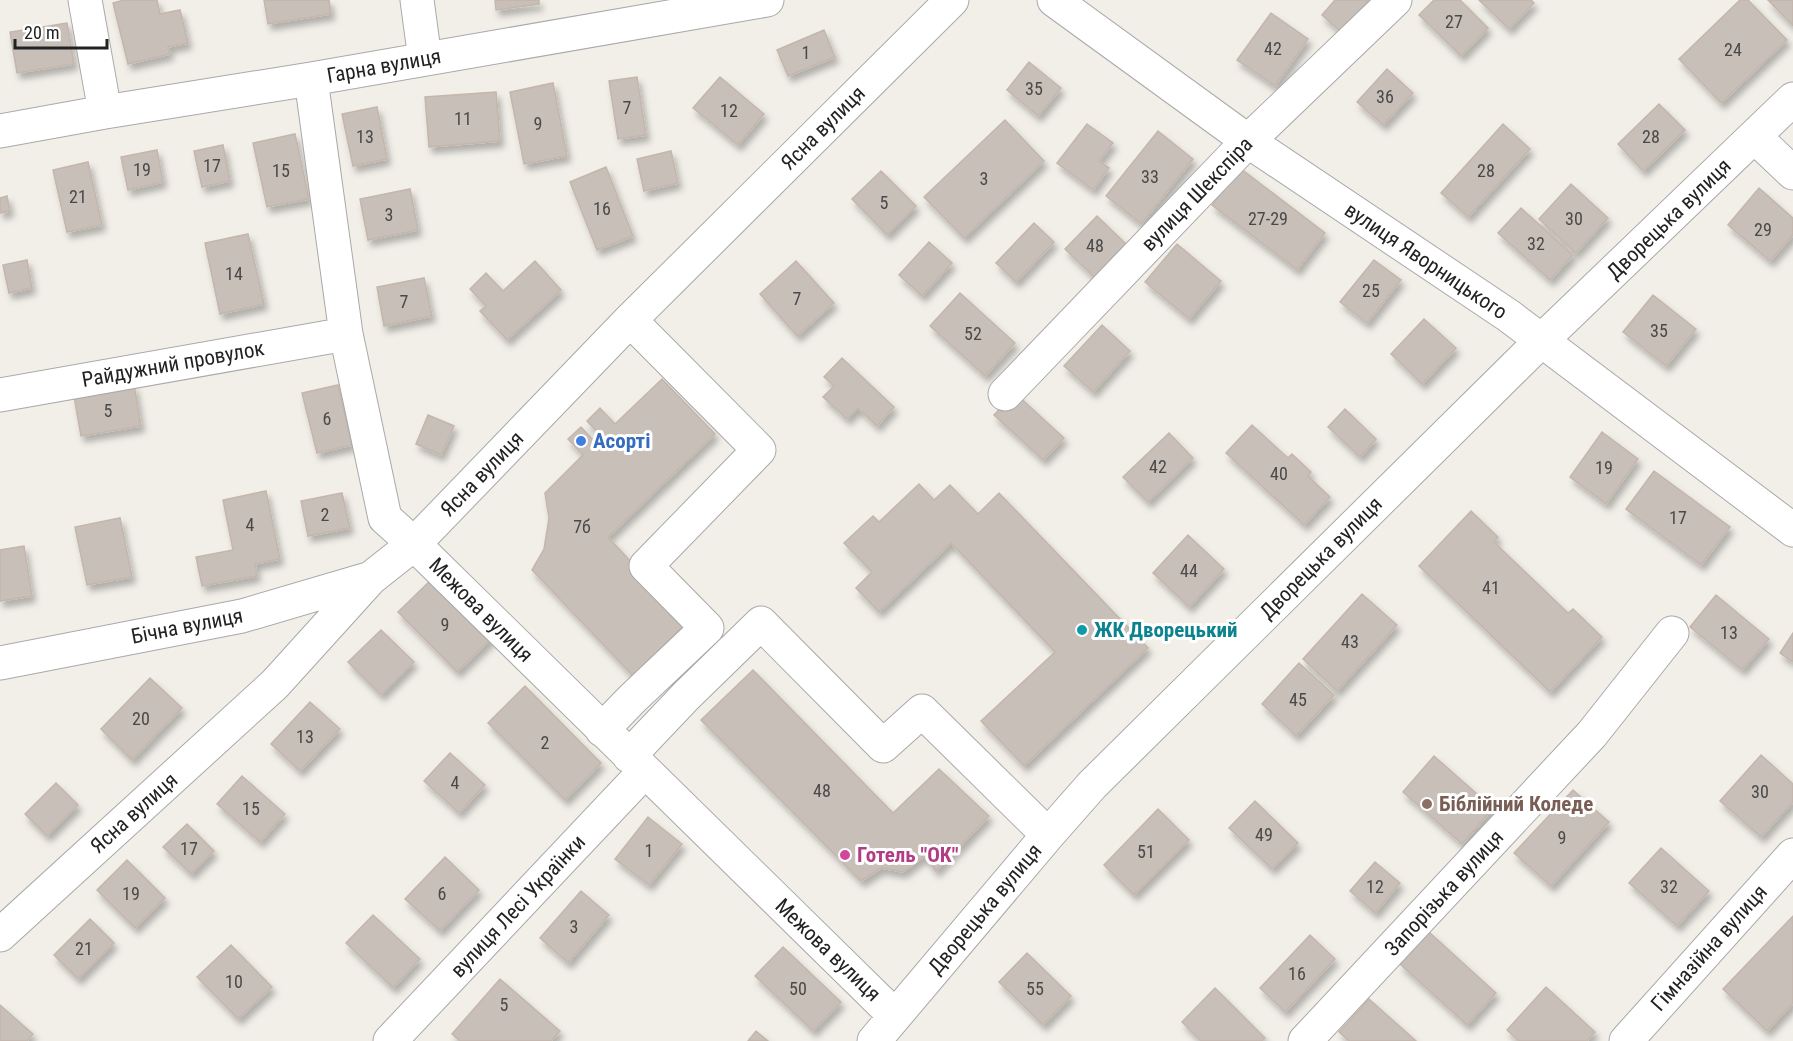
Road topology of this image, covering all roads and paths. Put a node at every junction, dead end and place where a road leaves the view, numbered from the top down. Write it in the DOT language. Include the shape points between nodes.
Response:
graph roads {
  1 [pos="86,0"];
  2 [pos="417,0"];
  3 [pos="768,0"];
  4 [pos="952,0"];
  5 [pos="1054,0"];
  6 [pos="1395,0"];
  7 [pos="425,59"];
  8 [pos="311,79"];
  9 [pos="1793,99"];
  10 [pos="105,112"];
  11 [pos="0,131"];
  12 [pos="1755,137"];
  13 [pos="1248,141"];
  14 [pos="1793,173"];
  15 [pos="630,320"];
  16 [pos="346,334"];
  17 [pos="1541,341"];
  18 [pos="1005,394"];
  19 [pos="0,395"];
  20 [pos="1793,530"];
  21 [pos="414,544"];
  22 [pos="371,578"];
  23 [pos="1672,633"];
  24 [pos="0,663"];
  25 [pos="602,730"];
  26 [pos="637,764"];
  27 [pos="1048,835"];
  28 [pos="1793,855"];
  29 [pos="0,935"];
  30 [pos="895,1016"];
  31 [pos="390,1041"];
  32 [pos="874,1041"];
  33 [pos="1305,1041"];
  34 [pos="1626,1041"];
  1 -- 10 [label="street"];
  2 -- 7 [label="street"];
  3 -- 7 [label="street, Гарна вулиця"];
  4 -- 15 [label="street, Ясна вулиця"];
  5 -- 13 [label="street, вулиця Яворницького"];
  6 -- 13 [label="street, вулиця Шекспіра"];
  7 -- 8 [label="street, Гарна вулиця"];
  8 -- 10 [label="street, Гарна вулиця"];
  8 -- 16 [label="street, Межова вулиця"];
  9 -- 12 [label="street, Дворецька вулиця"];
  10 -- 11 [label="street, Гарна вулиця"];
  12 -- 14 [label="street"];
  12 -- 17 [label="street, Дворецька вулиця"];
  13 -- 17 [label="street, вулиця Яворницького"];
  13 -- 18 [label="street, вулиця Шекспіра"];
  15 -- 21 [label="street, Ясна вулиця"];
  15 -- 25 [label="street" via="759,450 646,566 707,628"];
  16 -- 19 [label="street, Райдужний провулок"];
  16 -- 21 [label="street, Межова вулиця" via="385,518"];
  17 -- 20 [label="street, вулиця Яворницького"];
  17 -- 27 [label="street, Дворецька вулиця" via="1092,785"];
  21 -- 22 [label="street, Ясна вулиця"];
  21 -- 25 [label="street, Межова вулиця"];
  22 -- 24 [label="street, Бічна вулиця" via="242,616"];
  22 -- 29 [label="street, Ясна вулиця" via="275,684"];
  23 -- 33 [label="street, Запорізька вулиця" via="1592,734"];
  25 -- 26 [label="street, Межова вулиця"];
  26 -- 27 [label="street, вулиця Лесі Українки" via="686,696 761,622 883,746 922,711"];
  26 -- 30 [label="street, Межова вулиця"];
  26 -- 31 [label="street, вулиця Лесі Українки"];
  27 -- 30 [label="street, Дворецька вулиця"];
  28 -- 34 [label="street, Гімназійна вулиця"];
  30 -- 32 [label="street, Дворецька вулиця"];
}
